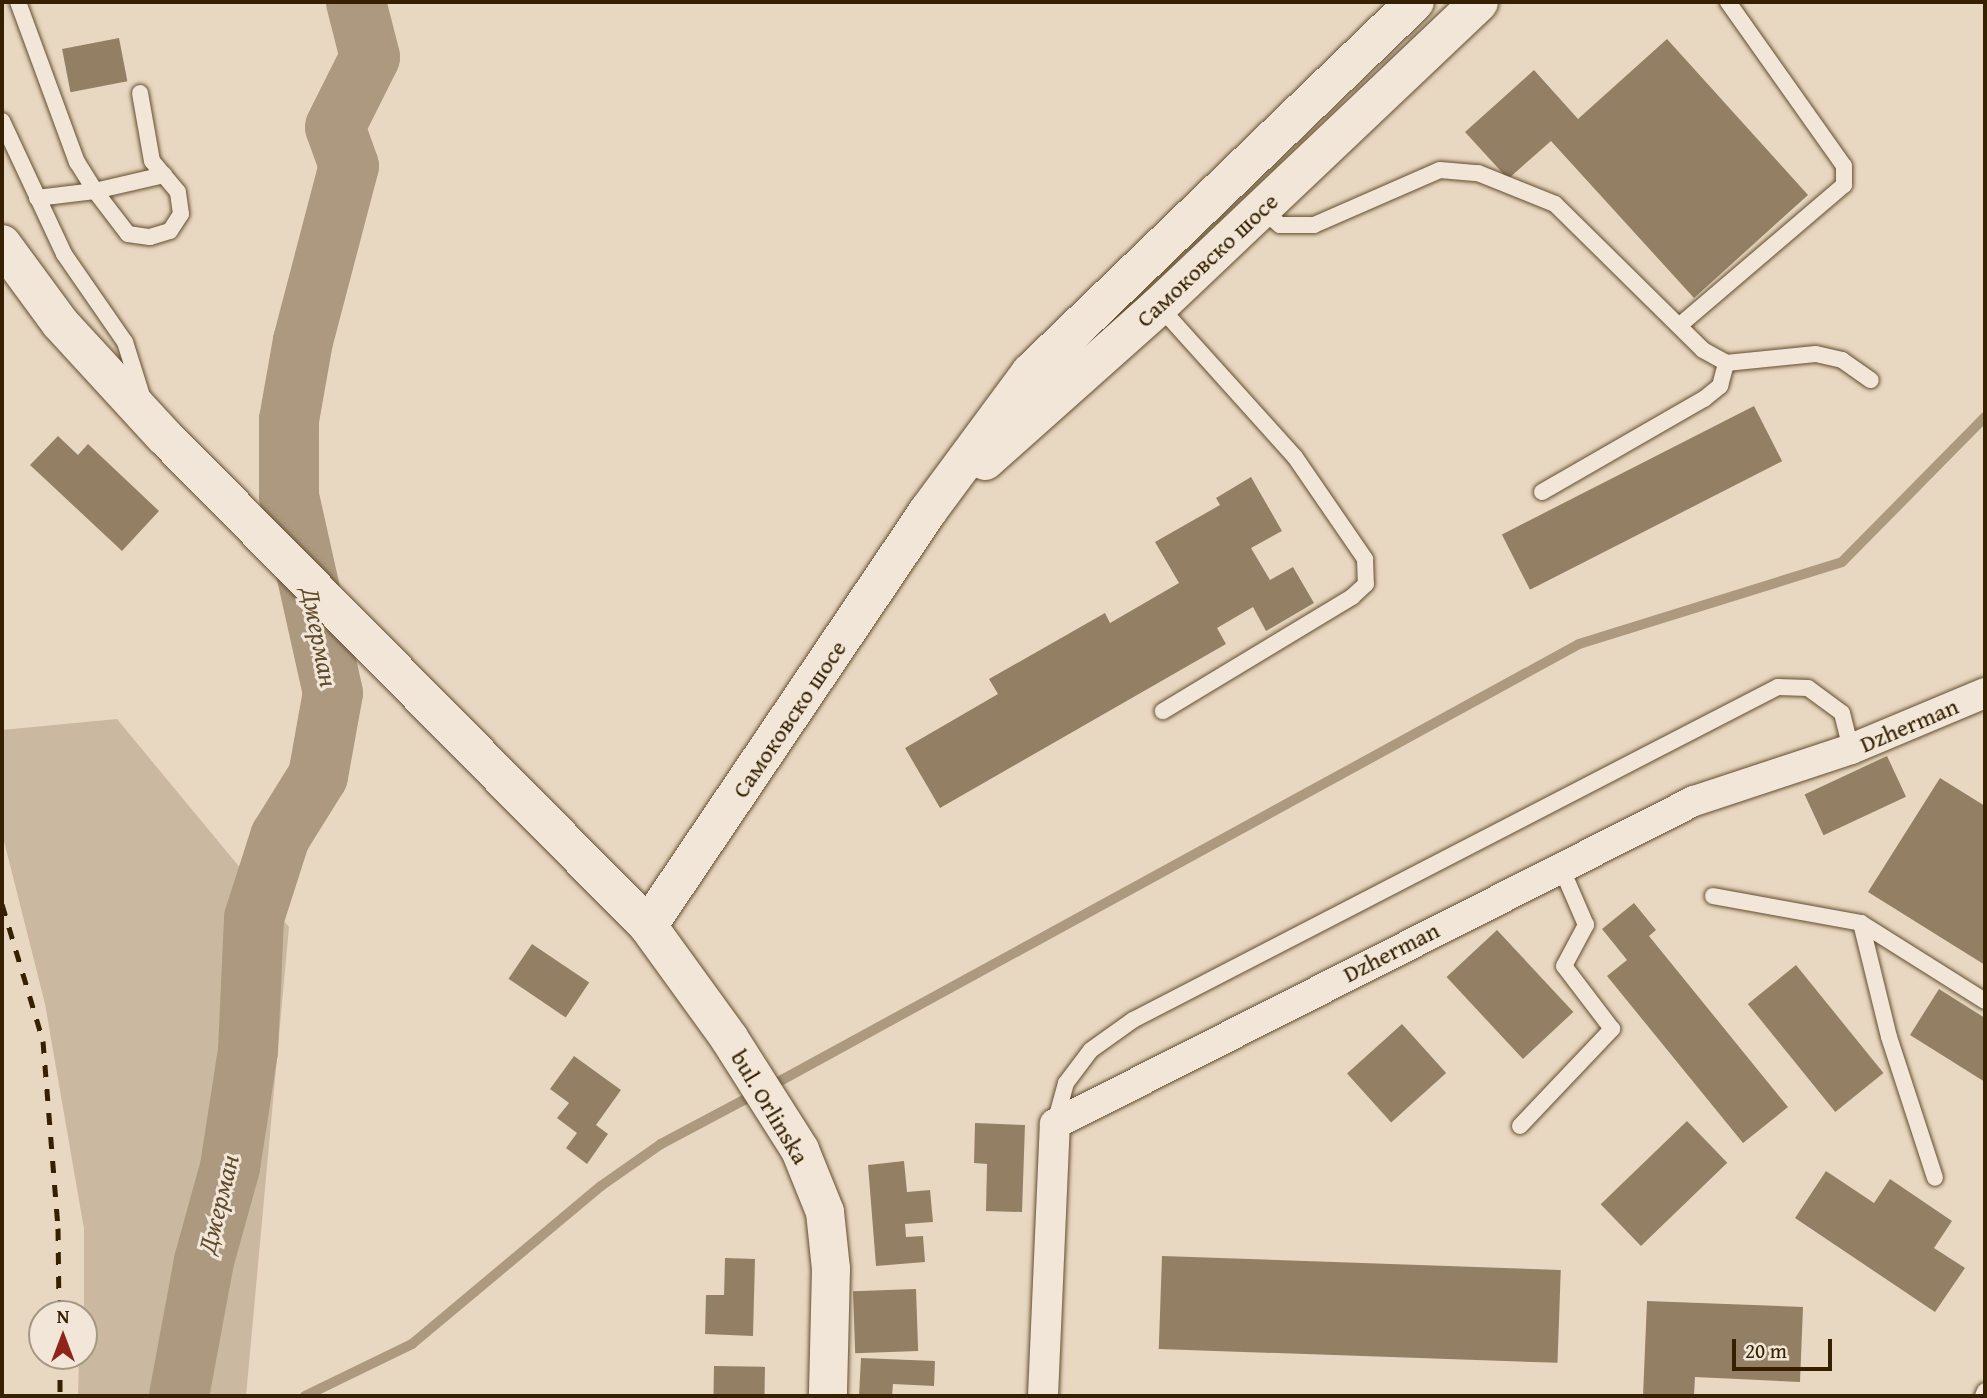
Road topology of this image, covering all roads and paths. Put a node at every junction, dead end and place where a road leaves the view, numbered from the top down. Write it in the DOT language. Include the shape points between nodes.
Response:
graph roads {
  1 [pos="18,2"];
  2 [pos="1415,2"];
  3 [pos="1479,2"];
  4 [pos="1728,2"];
  5 [pos="140,93"];
  6 [pos="2,121"];
  7 [pos="164,175"];
  8 [pos="95,191"];
  9 [pos="37,198"];
  10 [pos="1261,209"];
  11 [pos="2,244"];
  12 [pos="1159,306"];
  13 [pos="1681,325"];
  14 [pos="1726,363"];
  15 [pos="1871,380"];
  16 [pos="157,428"];
  17 [pos="1542,492"];
  18 [pos="928,511"];
  19 [pos="1985,694"];
  20 [pos="1163,711"];
  21 [pos="1852,750"];
  22 [pos="1560,865"];
  23 [pos="1713,896"];
  24 [pos="1861,923"];
  25 [pos="648,926"];
  26 [pos="1985,1001"];
  27 [pos="1055,1124"];
  28 [pos="1520,1126"];
  29 [pos="1935,1178"];
  30 [pos="1985,1391"];
  31 [pos="828,1396"];
  32 [pos="1043,1396"];
  33 [pos="1983,1396"];
  1 -- 8 [label="lane" via="77,162"];
  2 -- 18 [label="main road, Самоковско шосе" via="1031,372"];
  3 -- 10 [label="main road, Самоковско шосе"];
  4 -- 13 [label="lane" via="1844,166 1844,185"];
  5 -- 7 [label="lane" via="152,161"];
  6 -- 9 [label="lane"];
  7 -- 8 [label="lane"];
  7 -- 8 [label="lane" via="178,192 181,214 170,231 150,237 128,234"];
  8 -- 9 [label="lane"];
  9 -- 16 [label="lane" via="64,254 125,342"];
  10 -- 12 [label="main road, Самоковско шосе"];
  10 -- 13 [label="lane" via="1280,225 1314,225 1440,170 1478,173 1555,204"];
  11 -- 16 [label="main road, bul. Orlinska" via="60,323"];
  12 -- 18 [label="main road, Самоковско шосе"];
  12 -- 20 [label="lane" via="1295,457 1365,559 1366,584 1352,597"];
  13 -- 14 [label="lane" via="1703,350"];
  14 -- 15 [label="lane" via="1816,354 1842,360"];
  14 -- 17 [label="lane" via="1720,386 1704,399"];
  16 -- 25 [label="main road, bul. Orlinska"];
  18 -- 25 [label="main road, Самоковско шосе"];
  19 -- 21 [label="street, Dzherman"];
  21 -- 22 [label="street, Dzherman" via="1694,801"];
  21 -- 27 [label="lane" via="1842,713 1808,688 1778,687 1767,692 1133,1020 1091,1050 1074,1072 1066,1083"];
  22 -- 27 [label="street, Dzherman"];
  22 -- 28 [label="lane" via="1586,925 1564,966 1612,1029"];
  23 -- 24 [label="lane"];
  24 -- 26 [label="lane"];
  24 -- 29 [label="lane" via="1889,1037"];
  25 -- 31 [label="main road, bul. Orlinska" via="729,1038 800,1150 826,1223 831,1269"];
  27 -- 32 [label="street"];
  30 -- 33 [label="lane"];
}
